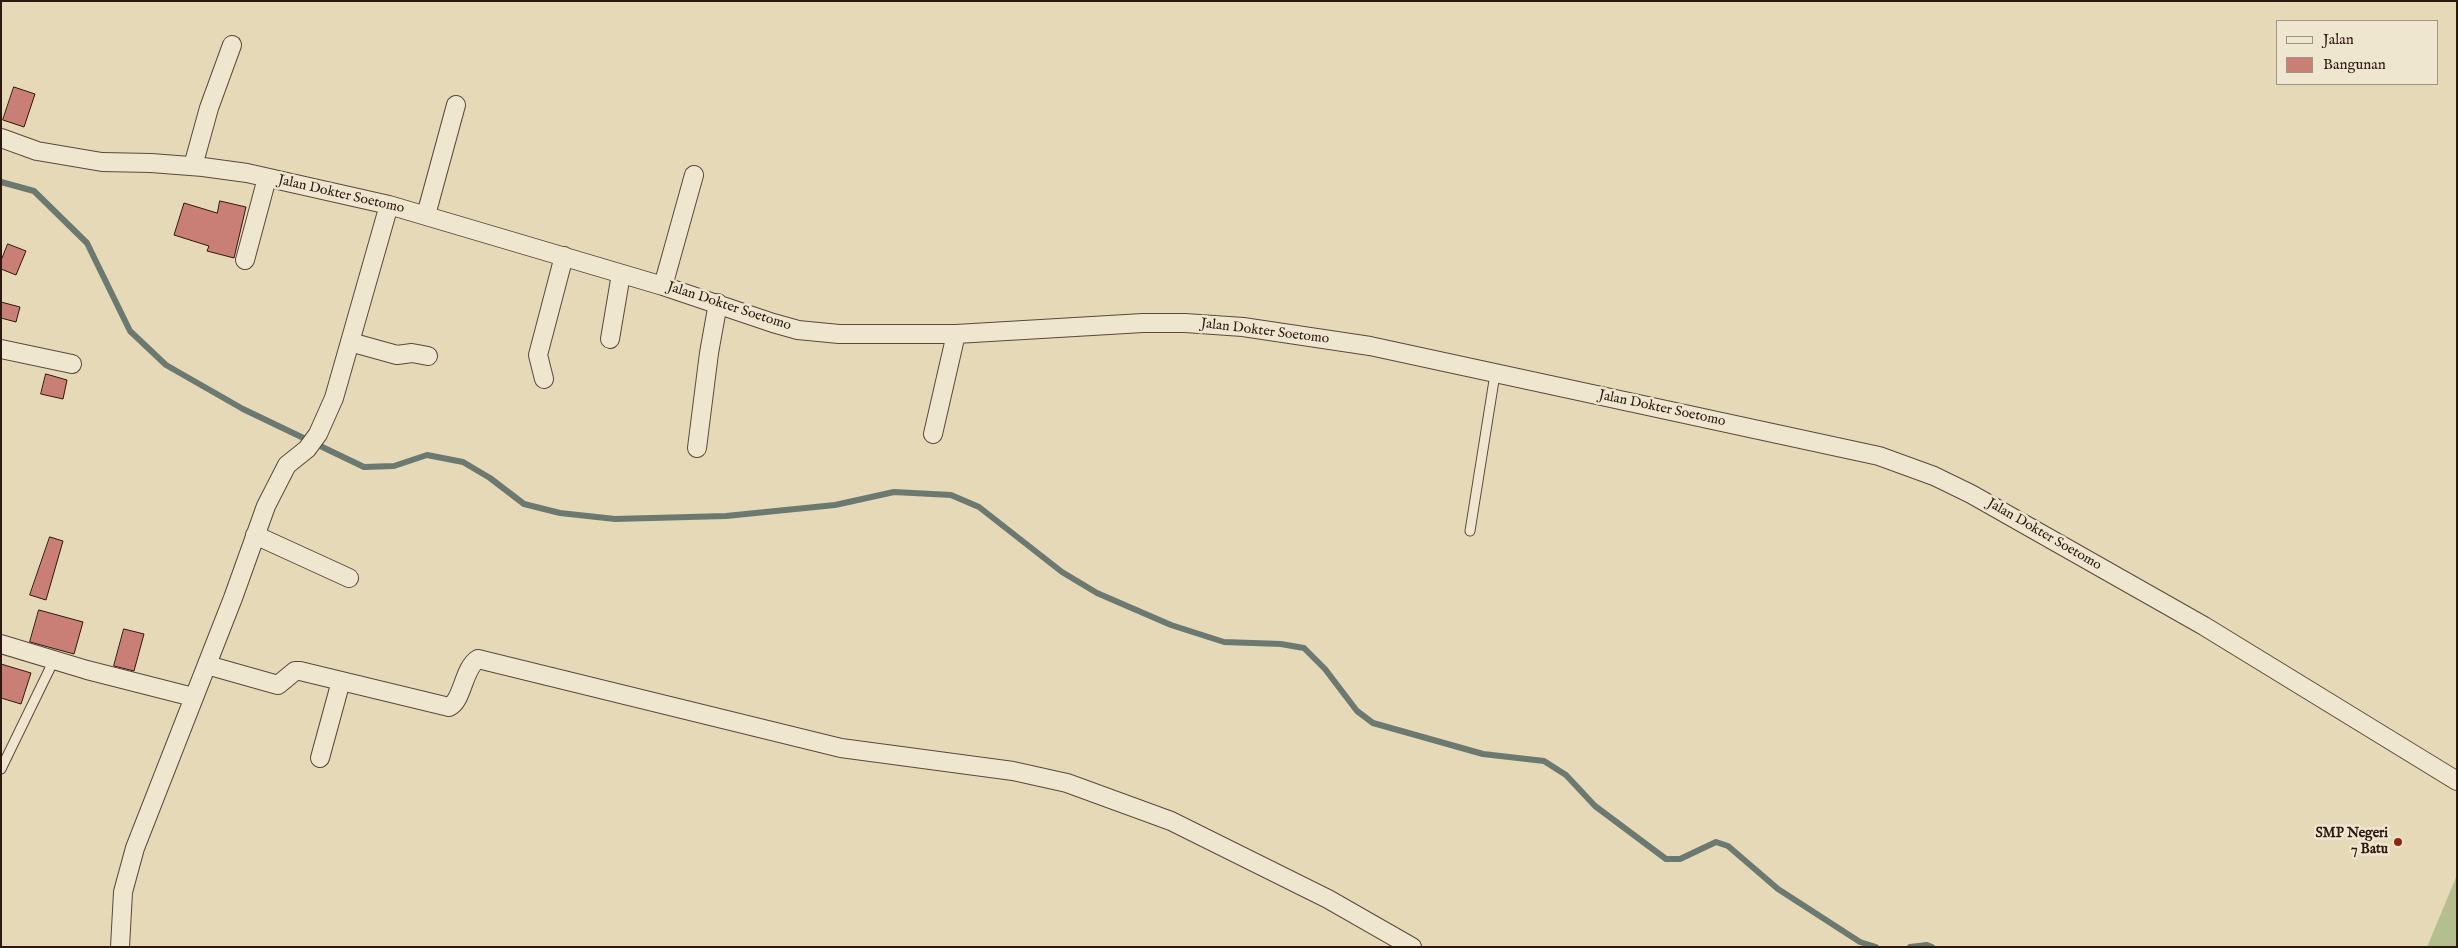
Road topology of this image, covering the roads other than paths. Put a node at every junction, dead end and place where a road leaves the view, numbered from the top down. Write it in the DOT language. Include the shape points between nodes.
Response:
graph roads {
  1 [pos="232,45"];
  2 [pos="456,105"];
  3 [pos="1,138"];
  4 [pos="193,166"];
  5 [pos="694,174"];
  6 [pos="267,178"];
  7 [pos="389,205"];
  8 [pos="426,216"];
  9 [pos="564,256"];
  10 [pos="245,260"];
  11 [pos="621,274"];
  12 [pos="664,286"];
  13 [pos="718,303"];
  14 [pos="956,334"];
  15 [pos="610,339"];
  16 [pos="350,342"];
  17 [pos="1,349"];
  18 [pos="428,356"];
  19 [pos="72,364"];
  20 [pos="1495,374"];
  21 [pos="544,379"];
  22 [pos="933,434"];
  23 [pos="697,448"];
  24 [pos="1470,531"];
  25 [pos="255,535"];
  26 [pos="349,578"];
  27 [pos="1,644"];
  28 [pos="54,660"];
  29 [pos="207,665"];
  30 [pos="341,681"];
  31 [pos="194,697"];
  32 [pos="320,758"];
  33 [pos="1,769"];
  34 [pos="2455,774"];
  35 [pos="120,947"];
  36 [pos="1412,947"];
  1 -- 4 [label="street" via="209,108"];
  2 -- 8 [label="street"];
  3 -- 4 [label="street, Jalan Dokter Soetomo" via="37,151 102,162"];
  4 -- 6 [label="street, Jalan Dokter Soetomo"];
  5 -- 12 [label="street"];
  6 -- 7 [label="street, Jalan Dokter Soetomo"];
  6 -- 10 [label="street"];
  7 -- 8 [label="street, Jalan Dokter Soetomo"];
  7 -- 16 [label="street"];
  8 -- 9 [label="street, Jalan Dokter Soetomo"];
  9 -- 11 [label="street, Jalan Dokter Soetomo"];
  9 -- 21 [label="street" via="538,355"];
  11 -- 12 [label="street, Jalan Dokter Soetomo"];
  11 -- 15 [label="street"];
  12 -- 13 [label="street, Jalan Dokter Soetomo"];
  13 -- 14 [label="street, Jalan Dokter Soetomo" via="798,330 839,334"];
  13 -- 23 [label="street"];
  14 -- 20 [label="street, Jalan Dokter Soetomo" via="1143,323 1218,324 1370,346"];
  14 -- 22 [label="street"];
  16 -- 18 [label="street" via="397,355"];
  16 -- 25 [label="street" via="334,398 318,434 307,449 287,465"];
  17 -- 19 [label="street"];
  20 -- 24 [label="lane"];
  20 -- 34 [label="street, Jalan Dokter Soetomo" via="1879,456 1934,476 2204,626"];
  25 -- 26 [label="street"];
  25 -- 29 [label="street"];
  27 -- 28 [label="street"];
  28 -- 31 [label="street"];
  28 -- 33 [label="lane"];
  29 -- 30 [label="street" via="278,685 295,671"];
  29 -- 31 [label="street"];
  30 -- 32 [label="street"];
  30 -- 36 [label="street" via="449,707 456,702 470,667 478,659 841,748 1040,776 1101,794 1171,821 1328,899"];
  31 -- 35 [label="street" via="131,860 123,892"];
}
